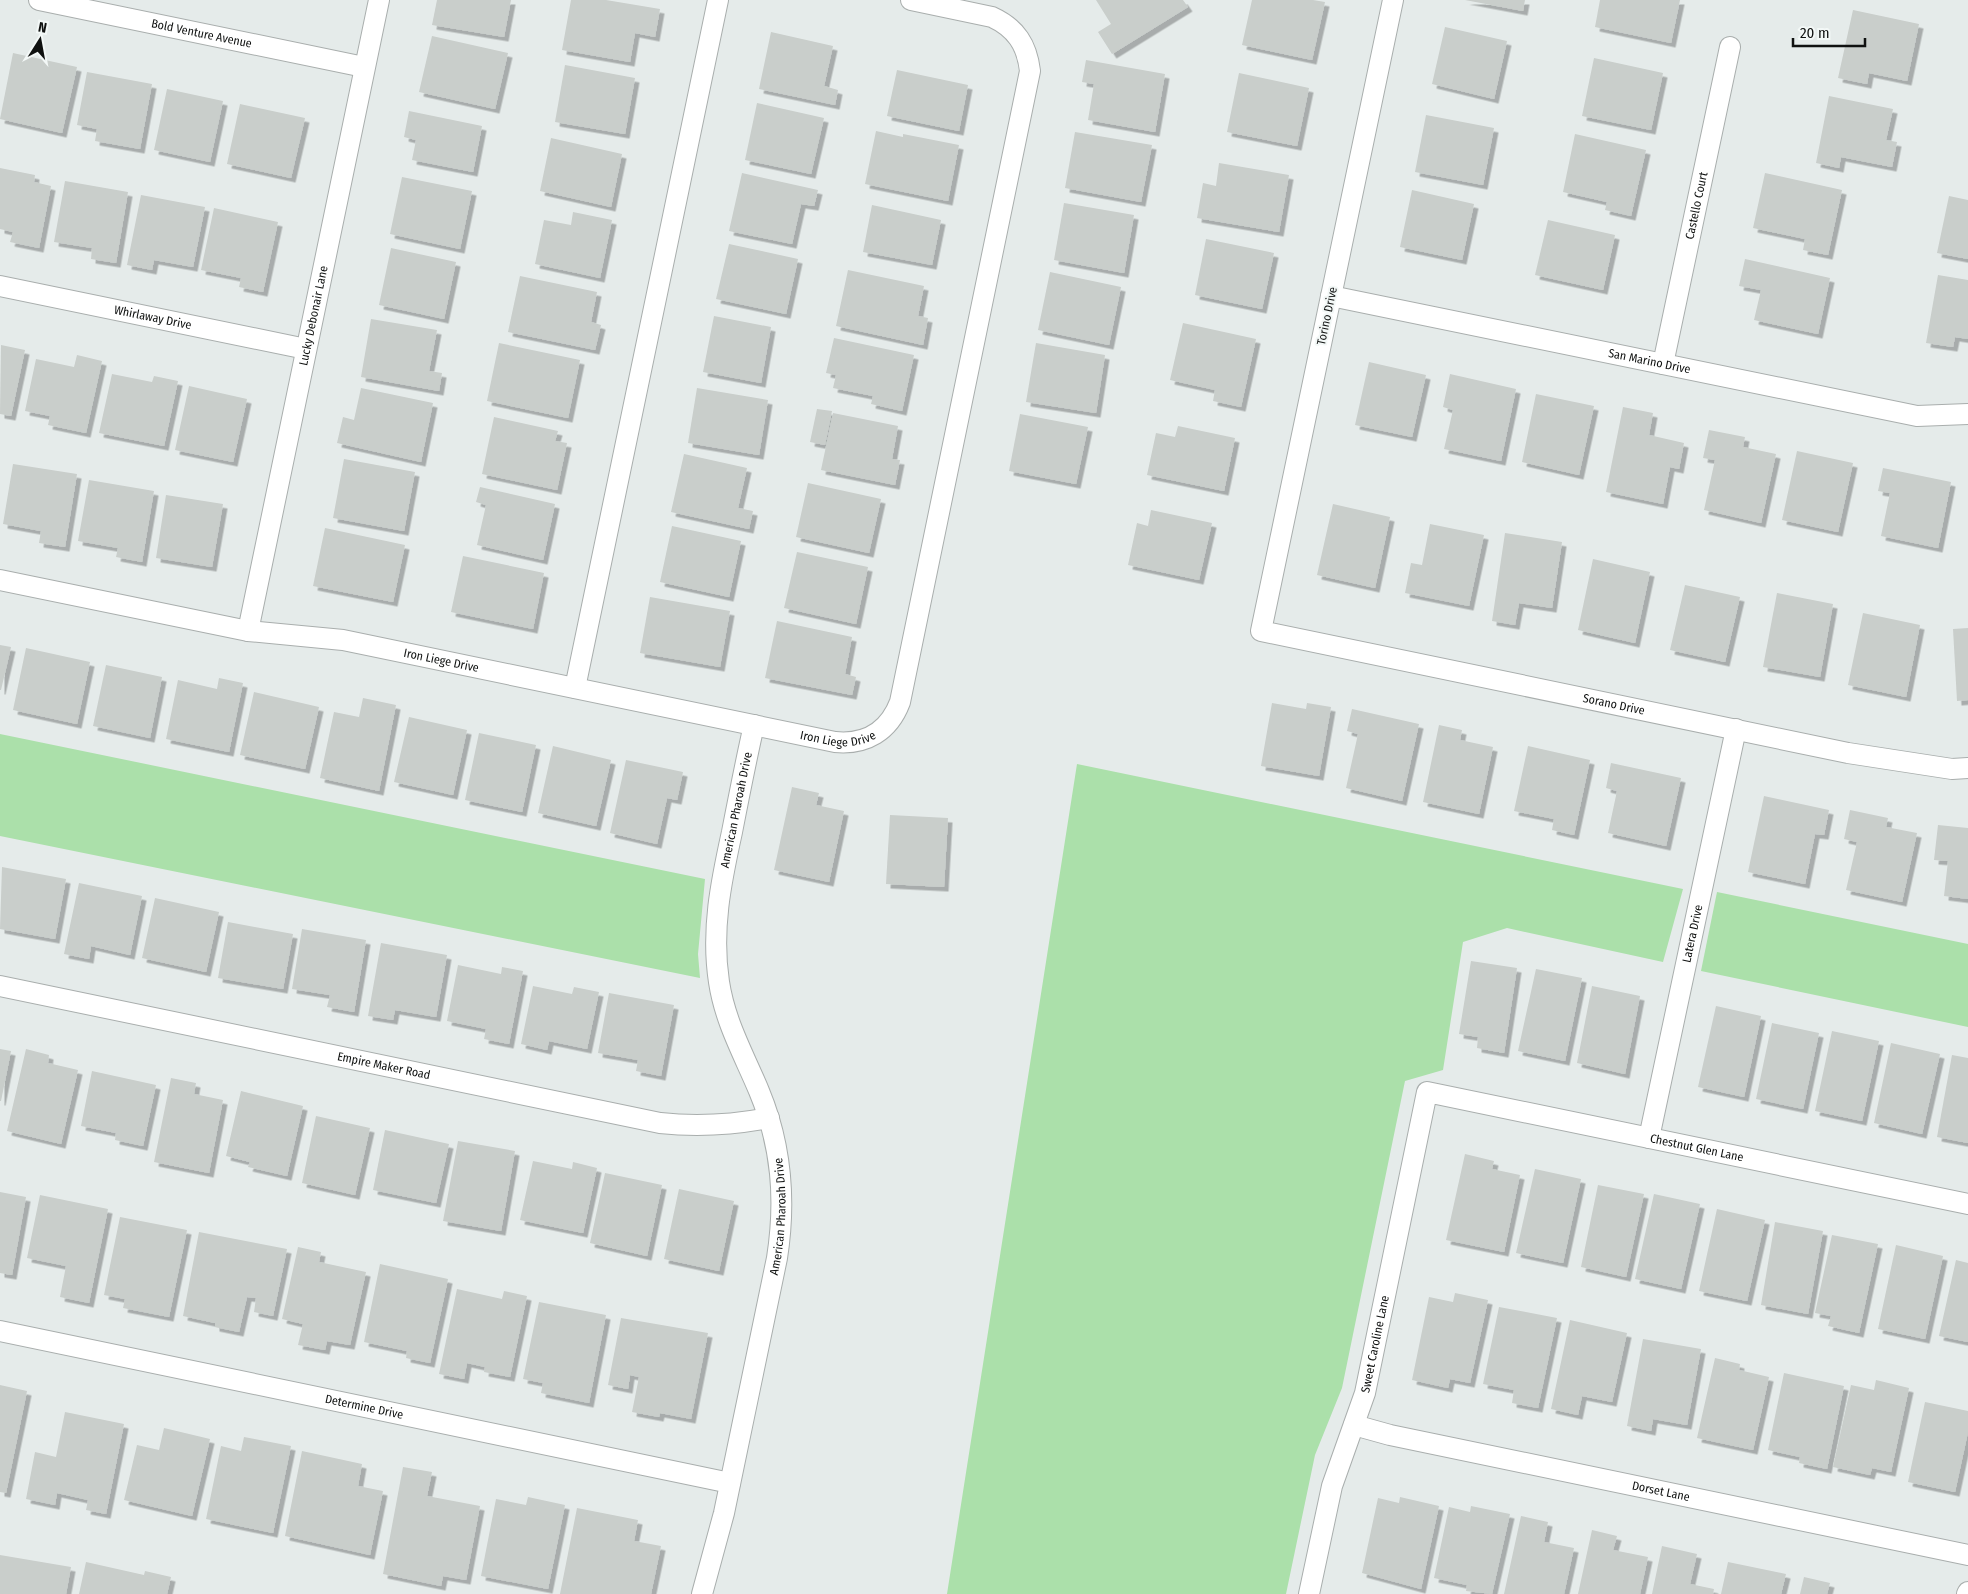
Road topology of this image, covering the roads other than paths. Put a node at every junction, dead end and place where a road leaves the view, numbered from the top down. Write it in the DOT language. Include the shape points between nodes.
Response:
graph roads {
  1 [pos="39,0"];
  2 [pos="379,0"];
  3 [pos="718,0"];
  4 [pos="911,0"];
  5 [pos="1393,0"];
  6 [pos="1730,48"];
  7 [pos="364,67"];
  8 [pos="0,286"];
  9 [pos="1331,296"];
  10 [pos="306,349"];
  11 [pos="1663,364"];
  12 [pos="1968,414"];
  13 [pos="0,580"];
  14 [pos="248,631"];
  15 [pos="1261,631"];
  16 [pos="575,688"];
  17 [pos="754,724"];
  18 [pos="1736,729"];
  19 [pos="1968,768"];
  20 [pos="0,986"];
  21 [pos="1427,1092"];
  22 [pos="769,1118"];
  23 [pos="1649,1138"];
  24 [pos="1968,1204"];
  25 [pos="0,1331"];
  26 [pos="1354,1425"];
  27 [pos="730,1483"];
  28 [pos="1968,1555"];
  29 [pos="702,1594"];
  30 [pos="1309,1594"];
  1 -- 7 [label="street, Bold Venture Avenue"];
  2 -- 7 [label="street, Lucky Debonair Lane"];
  3 -- 16 [label="street"];
  4 -- 17 [label="street, Iron Liege Drive" via="1001,21 1021,39 1029,58 1030,71 900,702 880,732 862,741 845,743"];
  5 -- 9 [label="street, Torino Drive"];
  6 -- 11 [label="street, Castello Court"];
  7 -- 10 [label="street, Lucky Debonair Lane"];
  8 -- 10 [label="street, Whirlaway Drive"];
  9 -- 11 [label="street, San Marino Drive"];
  9 -- 15 [label="street, Torino Drive"];
  10 -- 14 [label="street, Lucky Debonair Lane"];
  11 -- 12 [label="street, San Marino Drive" via="1918,416"];
  13 -- 14 [label="street, Iron Liege Drive"];
  14 -- 16 [label="street, Iron Liege Drive" via="343,640"];
  15 -- 18 [label="street, Sorano Drive"];
  16 -- 17 [label="street, Iron Liege Drive"];
  17 -- 22 [label="street, American Pharoah Drive" via="718,897 716,959 730,1027"];
  18 -- 19 [label="street, Sorano Drive" via="1848,753 1952,769"];
  18 -- 23 [label="street, Latera Drive"];
  20 -- 22 [label="street, Empire Maker Road" via="660,1123 707,1126"];
  21 -- 23 [label="street, Chestnut Glen Lane"];
  21 -- 26 [label="street, Sweet Caroline Lane" via="1365,1393"];
  22 -- 27 [label="street, American Pharoah Drive" via="781,1172 780,1234"];
  23 -- 24 [label="street, Chestnut Glen Lane"];
  25 -- 27 [label="street, Determine Drive"];
  26 -- 28 [label="street, Dorset Lane"];
  26 -- 30 [label="street, Sweet Caroline Lane" via="1332,1486"];
  27 -- 29 [label="street, American Pharoah Drive"];
}
